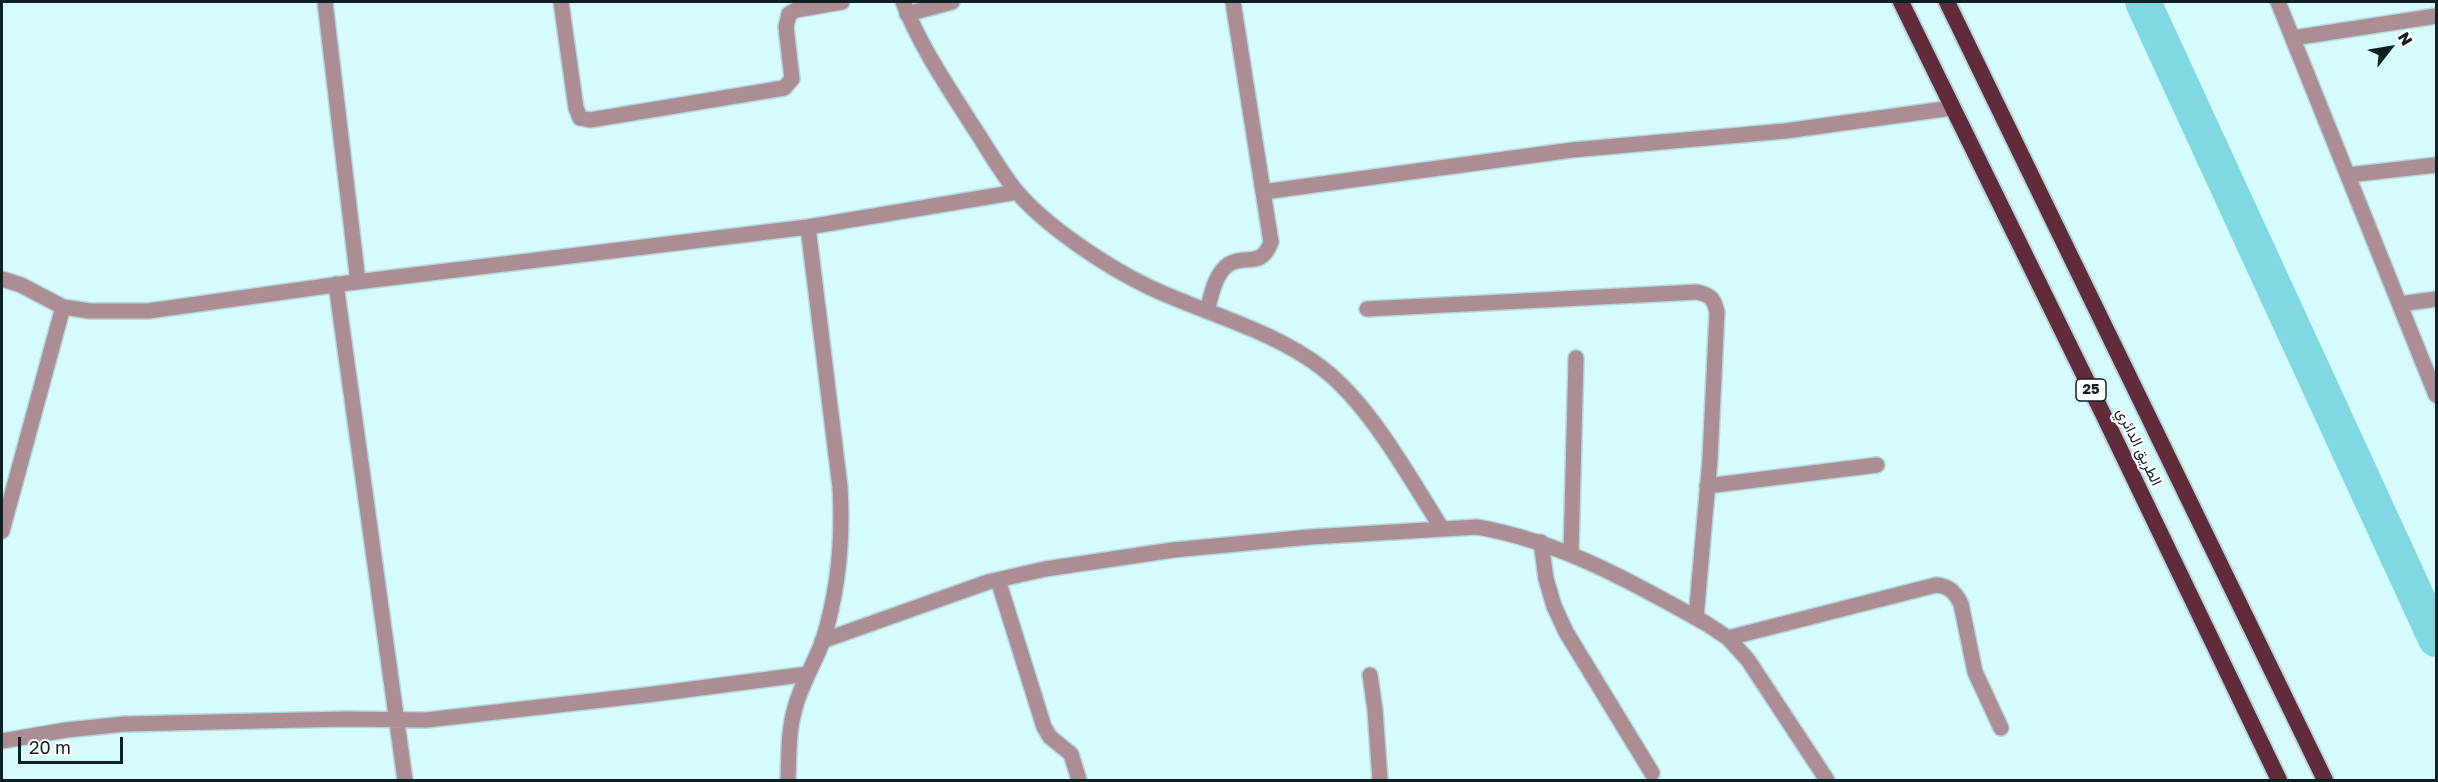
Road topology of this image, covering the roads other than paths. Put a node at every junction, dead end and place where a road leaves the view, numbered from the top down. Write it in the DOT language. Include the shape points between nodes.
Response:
graph roads {
  1 [pos="325,2"];
  2 [pos="561,2"];
  3 [pos="842,2"];
  4 [pos="952,2"];
  5 [pos="1233,2"];
  6 [pos="1900,2"];
  7 [pos="1947,2"];
  8 [pos="2278,2"];
  9 [pos="905,8"];
  10 [pos="2436,16"];
  11 [pos="2293,38"];
  12 [pos="1952,108"];
  13 [pos="2436,165"];
  14 [pos="2348,175"];
  15 [pos="1017,192"];
  16 [pos="1263,192"];
  17 [pos="808,227"];
  18 [pos="2,279"];
  19 [pos="358,282"];
  20 [pos="336,284"];
  21 [pos="2436,299"];
  22 [pos="2400,304"];
  23 [pos="63,307"];
  24 [pos="1367,309"];
  25 [pos="1208,311"];
  26 [pos="1576,358"];
  27 [pos="2436,395"];
  28 [pos="1877,465"];
  29 [pos="1707,486"];
  30 [pos="1441,527"];
  31 [pos="2,531"];
  32 [pos="1541,542"];
  33 [pos="1571,554"];
  34 [pos="998,580"];
  35 [pos="1696,618"];
  36 [pos="1728,639"];
  37 [pos="822,641"];
  38 [pos="808,674"];
  39 [pos="1370,675"];
  40 [pos="395,721"];
  41 [pos="2001,728"];
  42 [pos="2,741"];
  43 [pos="1652,773"];
  44 [pos="405,780"];
  45 [pos="788,780"];
  46 [pos="1079,780"];
  47 [pos="1380,780"];
  48 [pos="1827,780"];
  49 [pos="2279,780"];
  50 [pos="2325,780"];
  1 -- 19 [label="street"];
  2 -- 3 [label="street" via="576,108 580,118 590,120 784,88 792,79 786,27 789,14"];
  4 -- 9 [label="street"];
  5 -- 16 [label="street"];
  6 -- 12 [label="highway, الطريق الدائري / 25"];
  7 -- 50 [label="highway, الطريق الدائري / 25"];
  8 -- 11 [label="street"];
  9 -- 15 [label="street" via="947,86"];
  10 -- 11 [label="street"];
  11 -- 14 [label="street"];
  12 -- 16 [label="street" via="1785,131 1572,150"];
  12 -- 49 [label="highway, الطريق الدائري / 25"];
  13 -- 14 [label="street"];
  14 -- 22 [label="street"];
  15 -- 17 [label="street"];
  15 -- 25 [label="street" via="1053,225 1122,272"];
  16 -- 25 [label="street" via="1270,242 1267,251 1260,258 1229,264 1212,290"];
  17 -- 19 [label="street"];
  17 -- 37 [label="street" via="841,508 833,594"];
  18 -- 23 [label="street"];
  19 -- 20 [label="street"];
  20 -- 23 [label="street" via="148,310 90,311"];
  20 -- 40 [label="street"];
  21 -- 22 [label="street"];
  22 -- 27 [label="street"];
  23 -- 31 [label="street"];
  24 -- 29 [label="street" via="1697,291 1708,294 1718,312"];
  25 -- 30 [label="street" via="1300,352 1337,381 1395,455"];
  26 -- 33 [label="street"];
  28 -- 29 [label="street"];
  29 -- 35 [label="street"];
  30 -- 32 [label="street" via="1477,526"];
  30 -- 34 [label="street" via="1173,550"];
  32 -- 33 [label="street"];
  32 -- 43 [label="street" via="1546,579 1566,632"];
  33 -- 35 [label="street"];
  34 -- 37 [label="street"];
  34 -- 46 [label="street" via="1044,727 1071,754"];
  35 -- 36 [label="street"];
  36 -- 41 [label="street" via="1936,585 1945,586 1961,604 1975,672"];
  36 -- 48 [label="street" via="1758,674"];
  37 -- 38 [label="street"];
  38 -- 40 [label="street"];
  38 -- 45 [label="street" via="792,721"];
  39 -- 47 [label="street"];
  40 -- 42 [label="street" via="125,724"];
  40 -- 44 [label="street"];
}
